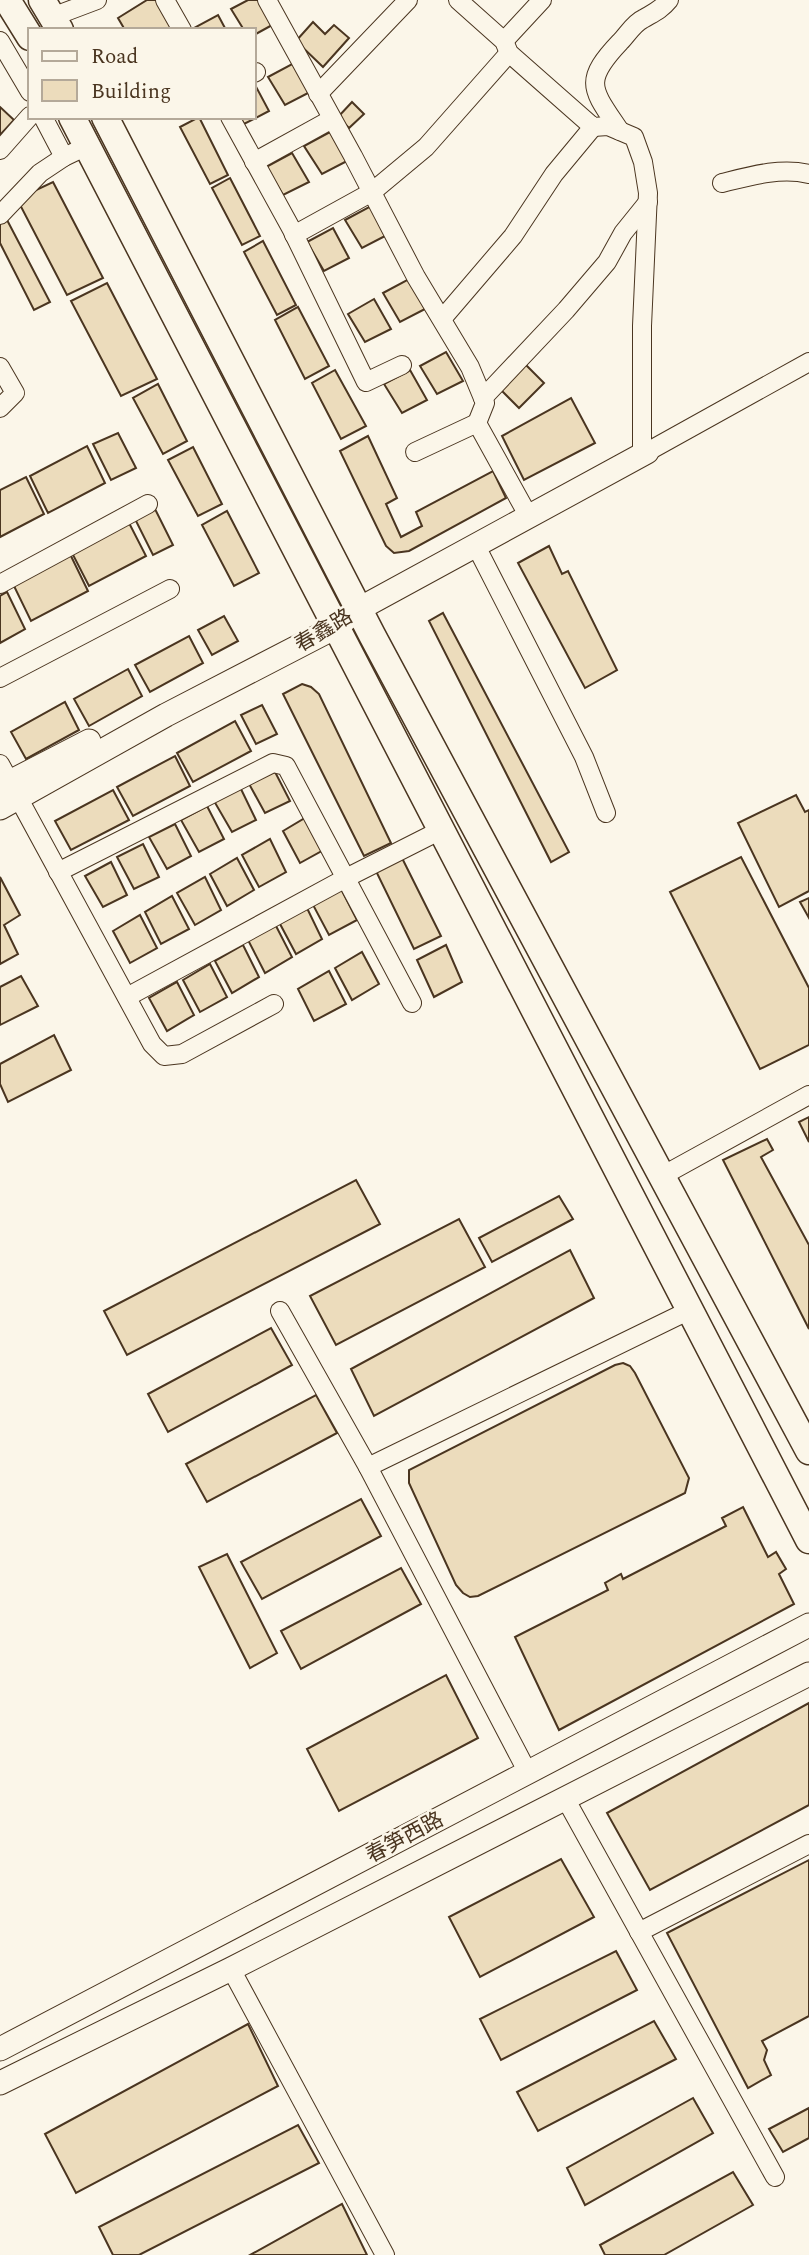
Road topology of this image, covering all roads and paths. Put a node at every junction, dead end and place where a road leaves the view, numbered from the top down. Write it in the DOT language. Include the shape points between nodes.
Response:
graph roads {
  1 [pos="7,0"];
  2 [pos="97,0"];
  3 [pos="267,0"];
  4 [pos="408,0"];
  5 [pos="458,0"];
  6 [pos="542,0"];
  7 [pos="669,0"];
  8 [pos="167,1"];
  9 [pos="51,16"];
  10 [pos="181,28"];
  11 [pos="28,34"];
  12 [pos="507,47"];
  13 [pos="2,48"];
  14 [pos="28,89"];
  15 [pos="318,94"];
  16 [pos="28,118"];
  17 [pos="45,119"];
  18 [pos="72,119"];
  19 [pos="106,119"];
  20 [pos="231,119"];
  21 [pos="332,119"];
  22 [pos="593,127"];
  23 [pos="620,131"];
  24 [pos="0,150"];
  25 [pos="76,152"];
  26 [pos="254,162"];
  27 [pos="809,174"];
  28 [pos="722,183"];
  29 [pos="372,192"];
  30 [pos="648,202"];
  31 [pos="0,215"];
  32 [pos="294,235"];
  33 [pos="442,319"];
  34 [pos="809,362"];
  35 [pos="402,365"];
  36 [pos="0,368"];
  37 [pos="483,398"];
  38 [pos="0,408"];
  39 [pos="477,423"];
  40 [pos="415,452"];
  41 [pos="644,454"];
  42 [pos="148,504"];
  43 [pos="529,517"];
  44 [pos="476,546"];
  45 [pos="0,584"];
  46 [pos="170,589"];
  47 [pos="359,609"];
  48 [pos="335,625"];
  49 [pos="0,678"];
  50 [pos="6,788"];
  51 [pos="606,813"];
  52 [pos="442,830"];
  53 [pos="58,872"];
  54 [pos="346,878"];
  55 [pos="127,997"];
  56 [pos="412,1003"];
  57 [pos="274,1004"];
  58 [pos="809,1095"];
  59 [pos="662,1176"];
  60 [pos="690,1310"];
  61 [pos="280,1311"];
  62 [pos="809,1451"];
  63 [pos="368,1467"];
  64 [pos="809,1539"];
  65 [pos="809,1625"];
  66 [pos="809,1674"];
  67 [pos="528,1773"];
  68 [pos="565,1798"];
  69 [pos="809,1844"];
  70 [pos="639,1932"];
  71 [pos="231,1969"];
  72 [pos="0,2049"];
  73 [pos="0,2083"];
  74 [pos="775,2177"];
  75 [pos="385,2255"];
  1 -- 11 [label="main road"];
  2 -- 9 [label="street"];
  3 -- 15 [label="street"];
  4 -- 15 [label="street"];
  5 -- 12 [label="street"];
  6 -- 12 [label="street"];
  7 -- 23 [label="street" via="642,19 595,74 596,95"];
  8 -- 10 [label="street"];
  12 -- 22 [label="street"];
  12 -- 29 [label="street" via="426,147"];
  13 -- 14 [label="street"];
  15 -- 21 [label="street"];
  16 -- 24 [label="street"];
  17 -- 25 [label="street"];
  18 -- 25 [label="main road"];
  19 -- 47 [label="main road"];
  20 -- 26 [label="street"];
  21 -- 26 [label="street"];
  21 -- 29 [label="street"];
  22 -- 23 [label="street"];
  22 -- 33 [label="street" via="554,174 513,236"];
  23 -- 30 [label="street" via="634,137 643,162"];
  25 -- 31 [label="street" via="40,173"];
  25 -- 48 [label="main road"];
  26 -- 32 [label="street"];
  27 -- 28 [label="street" via="758,174"];
  29 -- 32 [label="street"];
  29 -- 33 [label="street"];
  30 -- 37 [label="street" via="607,262"];
  30 -- 41 [label="street" via="642,327"];
  32 -- 35 [label="street" via="366,382"];
  33 -- 37 [label="street"];
  34 -- 41 [label="street"];
  36 -- 38 [label="street" via="15,393"];
  37 -- 39 [label="street"];
  39 -- 40 [label="street"];
  39 -- 43 [label="street"];
  41 -- 43 [label="main road, 春鑫路"];
  42 -- 45 [label="street"];
  43 -- 44 [label="main road, 春鑫路"];
  44 -- 47 [label="main road, 春鑫路"];
  44 -- 51 [label="street" via="584,757"];
  46 -- 49 [label="street"];
  47 -- 48 [label="main road, 春鑫路"];
  47 -- 59 [label="main road"];
  48 -- 50 [label="main road, 春鑫路" via="291,636"];
  48 -- 52 [label="main road"];
  50 -- 53 [label="street"];
  52 -- 54 [label="street"];
  52 -- 60 [label="main road"];
  53 -- 54 [label="street" via="272,763 286,766"];
  53 -- 55 [label="street"];
  54 -- 55 [label="street"];
  54 -- 56 [label="street"];
  55 -- 57 [label="street" via="152,1044 164,1056 182,1054"];
  58 -- 59 [label="street"];
  59 -- 62 [label="main road"];
  60 -- 63 [label="street"];
  60 -- 64 [label="main road"];
  61 -- 63 [label="street"];
  63 -- 67 [label="street"];
  65 -- 67 [label="main road, 春笋西路"];
  66 -- 68 [label="main road, 春笋西路"];
  67 -- 72 [label="main road, 春笋西路"];
  68 -- 70 [label="street"];
  68 -- 71 [label="main road, 春笋西路"];
  69 -- 70 [label="street"];
  70 -- 74 [label="street"];
  71 -- 73 [label="main road, 春笋西路"];
  71 -- 75 [label="street"];
}
